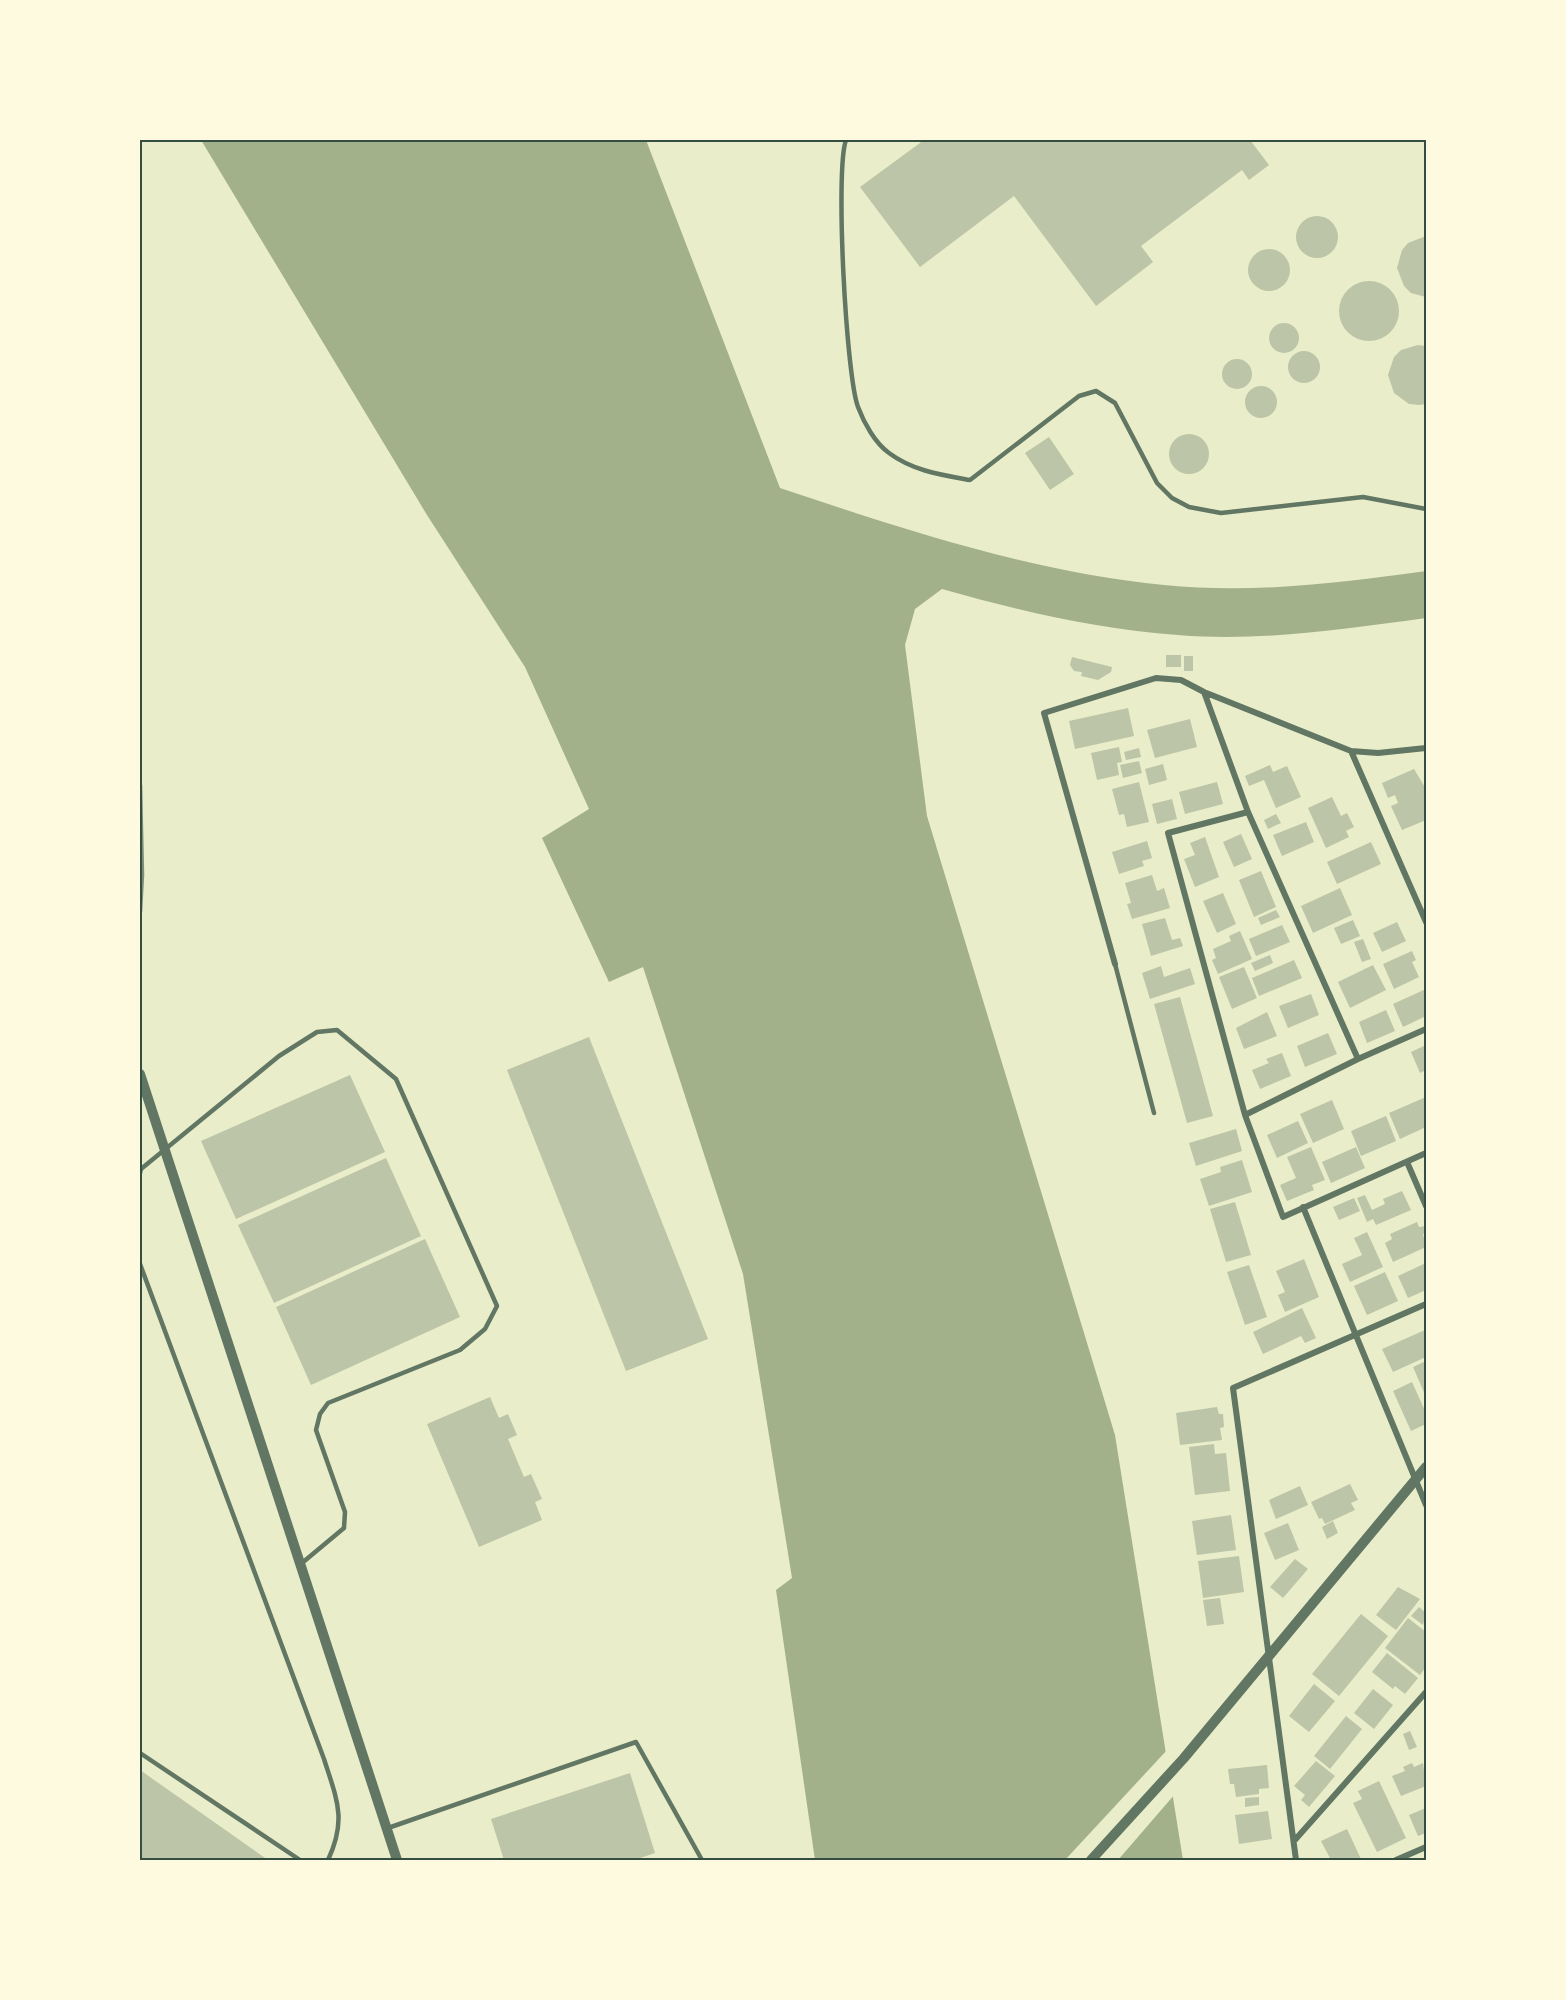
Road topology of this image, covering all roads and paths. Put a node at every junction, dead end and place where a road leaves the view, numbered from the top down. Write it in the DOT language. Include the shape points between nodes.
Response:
graph roads {
  1 [pos="846,140"];
  2 [pos="1426,509"];
  3 [pos="1204,692"];
  4 [pos="1426,748"];
  5 [pos="1351,751"];
  6 [pos="1248,812"];
  7 [pos="1426,922"];
  8 [pos="1115,964"];
  9 [pos="1426,1029"];
  10 [pos="1358,1059"];
  11 [pos="140,1074"];
  12 [pos="1154,1113"];
  13 [pos="1245,1116"];
  14 [pos="1426,1153"];
  15 [pos="1407,1162"];
  16 [pos="140,1173"];
  17 [pos="1426,1206"];
  18 [pos="1303,1208"];
  19 [pos="140,1264"];
  20 [pos="1426,1304"];
  21 [pos="1355,1336"];
  22 [pos="1426,1467"];
  23 [pos="1415,1480"];
  24 [pos="1426,1504"];
  25 [pos="302,1563"];
  26 [pos="1270,1656"];
  27 [pos="1426,1692"];
  28 [pos="140,1753"];
  29 [pos="388,1828"];
  30 [pos="1294,1841"];
  31 [pos="1426,1847"];
  32 [pos="300,1860"];
  33 [pos="328,1860"];
  34 [pos="397,1860"];
  35 [pos="702,1860"];
  36 [pos="1091,1860"];
  37 [pos="1296,1860"];
  38 [pos="1396,1860"];
  1 -- 2 [label="lane" via="842,150 842,186 850,367 858,407 871,432 888,452 924,472 970,480 1079,396 1096,392 1115,403 1157,483 1189,507 1221,513 1363,497"];
  3 -- 5 [label="street"];
  3 -- 6 [label="street"];
  3 -- 8 [label="street" via="1181,680 1156,678 1044,713"];
  4 -- 5 [label="street" via="1378,753"];
  5 -- 7 [label="street"];
  6 -- 10 [label="street"];
  6 -- 13 [label="street" via="1168,833"];
  8 -- 12 [label="lane"];
  9 -- 10 [label="street"];
  10 -- 13 [label="street"];
  11 -- 25 [label="street"];
  13 -- 18 [label="street" via="1283,1217"];
  14 -- 15 [label="street"];
  15 -- 17 [label="street"];
  15 -- 18 [label="street"];
  16 -- 25 [label="lane" via="279,1056 317,1032 337,1030 396,1078 497,1306 485,1329 460,1350 328,1403 316,1430 345,1512 344,1528"];
  18 -- 21 [label="street"];
  19 -- 33 [label="lane" via="338,1803 339,1838"];
  20 -- 21 [label="street"];
  21 -- 23 [label="street"];
  21 -- 26 [label="street" via="1233,1388"];
  22 -- 23 [label="street"];
  23 -- 24 [label="street"];
  23 -- 26 [label="street"];
  25 -- 29 [label="street"];
  26 -- 30 [label="street"];
  26 -- 36 [label="street"];
  27 -- 30 [label="street"];
  28 -- 32 [label="lane"];
  29 -- 34 [label="street"];
  29 -- 35 [label="lane" via="636,1742"];
  30 -- 37 [label="street"];
  31 -- 38 [label="street"];
}
